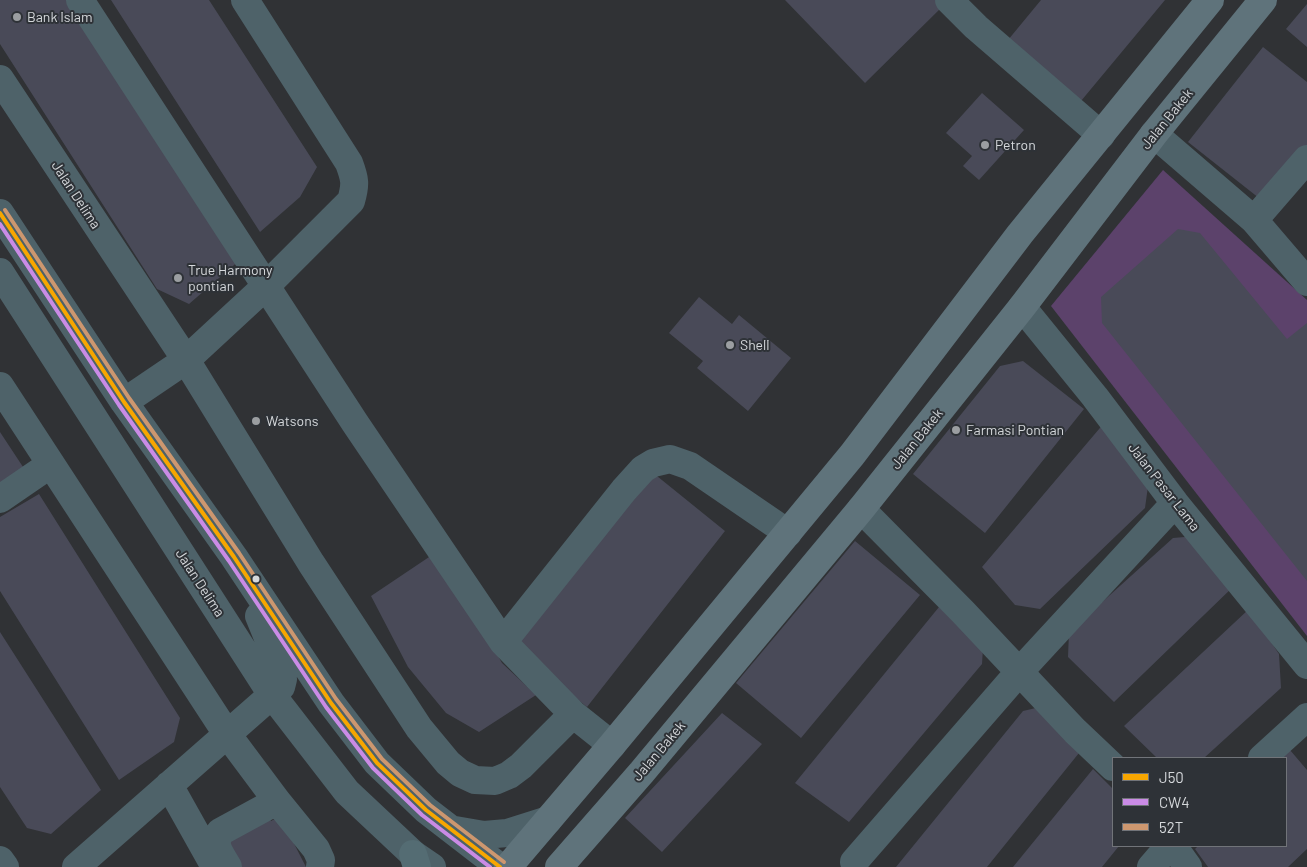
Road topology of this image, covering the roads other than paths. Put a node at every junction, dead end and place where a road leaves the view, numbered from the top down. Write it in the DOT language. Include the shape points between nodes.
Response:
graph roads {
  1 [pos="80,0"];
  2 [pos="245,0"];
  3 [pos="948,0"];
  4 [pos="1210,0"];
  5 [pos="1263,0"];
  6 [pos="0,79"];
  7 [pos="1154,134"];
  8 [pos="1101,135"];
  9 [pos="1307,159"];
  10 [pos="0,213"];
  11 [pos="1254,220"];
  12 [pos="0,272"];
  13 [pos="1307,282"];
  14 [pos="266,286"];
  15 [pos="1022,307"];
  16 [pos="186,360"];
  17 [pos="0,386"];
  18 [pos="124,402"];
  19 [pos="52,464"];
  20 [pos="0,499"];
  21 [pos="1176,502"];
  22 [pos="861,509"];
  23 [pos="788,533"];
  24 [pos="234,558"];
  25 [pos="503,642"];
  26 [pos="1307,665"];
  27 [pos="1020,671"];
  28 [pos="272,694"];
  29 [pos="572,714"];
  30 [pos="1307,717"];
  31 [pos="227,734"];
  32 [pos="612,745"];
  33 [pos="1263,757"];
  34 [pos="1112,765"];
  35 [pos="169,786"];
  36 [pos="271,793"];
  37 [pos="548,820"];
  38 [pos="193,828"];
  39 [pos="451,829"];
  40 [pos="1170,847"];
  41 [pos="1172,847"];
  42 [pos="0,860"];
  43 [pos="854,862"];
  44 [pos="421,863"];
  45 [pos="5,867"];
  46 [pos="76,867"];
  47 [pos="215,867"];
  48 [pos="228,867"];
  49 [pos="320,867"];
  50 [pos="500,867"];
  51 [pos="508,867"];
  52 [pos="559,867"];
  53 [pos="1151,867"];
  54 [pos="1188,867"];
  1 -- 14 [label="street"];
  2 -- 14 [label="street" via="349,163 355,178 351,201"];
  3 -- 8 [label="street"];
  4 -- 8 [label="highway"];
  5 -- 7 [label="highway, Jalan Bakek"];
  6 -- 16 [label="street, Jalan Delima"];
  7 -- 11 [label="street"];
  7 -- 15 [label="highway, Jalan Bakek"];
  8 -- 23 [label="highway" via="1020,234 852,456"];
  9 -- 11 [label="street"];
  10 -- 18 [label="street"];
  11 -- 13 [label="street"];
  12 -- 28 [label="street, Jalan Delima"];
  14 -- 16 [label="street"];
  14 -- 25 [label="street"];
  15 -- 21 [label="street, Jalan Pasar Lama"];
  15 -- 22 [label="highway, Jalan Bakek"];
  16 -- 18 [label="street"];
  16 -- 29 [label="street, Jalan Delima" via="321,579 419,728 448,763 475,780 495,781 520,766"];
  17 -- 19 [label="street"];
  18 -- 24 [label="street"];
  19 -- 20 [label="street"];
  19 -- 31 [label="street"];
  21 -- 26 [label="street, Jalan Pasar Lama"];
  21 -- 27 [label="street"];
  22 -- 27 [label="street"];
  22 -- 52 [label="highway, Jalan Bakek"];
  23 -- 25 [label="street" via="690,466 670,458 653,463 624,490"];
  23 -- 32 [label="highway"];
  24 -- 28 [label="street" via="281,672 281,687"];
  24 -- 39 [label="street" via="331,703 377,763"];
  25 -- 29 [label="street"];
  27 -- 34 [label="street"];
  27 -- 43 [label="street"];
  28 -- 31 [label="street"];
  28 -- 44 [label="street, Jalan Delima" via="347,792"];
  29 -- 32 [label="street"];
  30 -- 33 [label="street"];
  31 -- 35 [label="street"];
  31 -- 36 [label="street"];
  32 -- 37 [label="highway"];
  35 -- 38 [label="street"];
  35 -- 46 [label="street"];
  36 -- 38 [label="street"];
  36 -- 48 [label="street" via="220,832 217,846"];
  36 -- 49 [label="street" via="316,849"];
  37 -- 39 [label="street" via="507,833 484,835"];
  37 -- 51 [label="highway"];
  38 -- 47 [label="street"];
  39 -- 50 [label="street"];
  40 -- 53 [label="street"];
  41 -- 54 [label="street"];
  42 -- 45 [label="street"];
}
